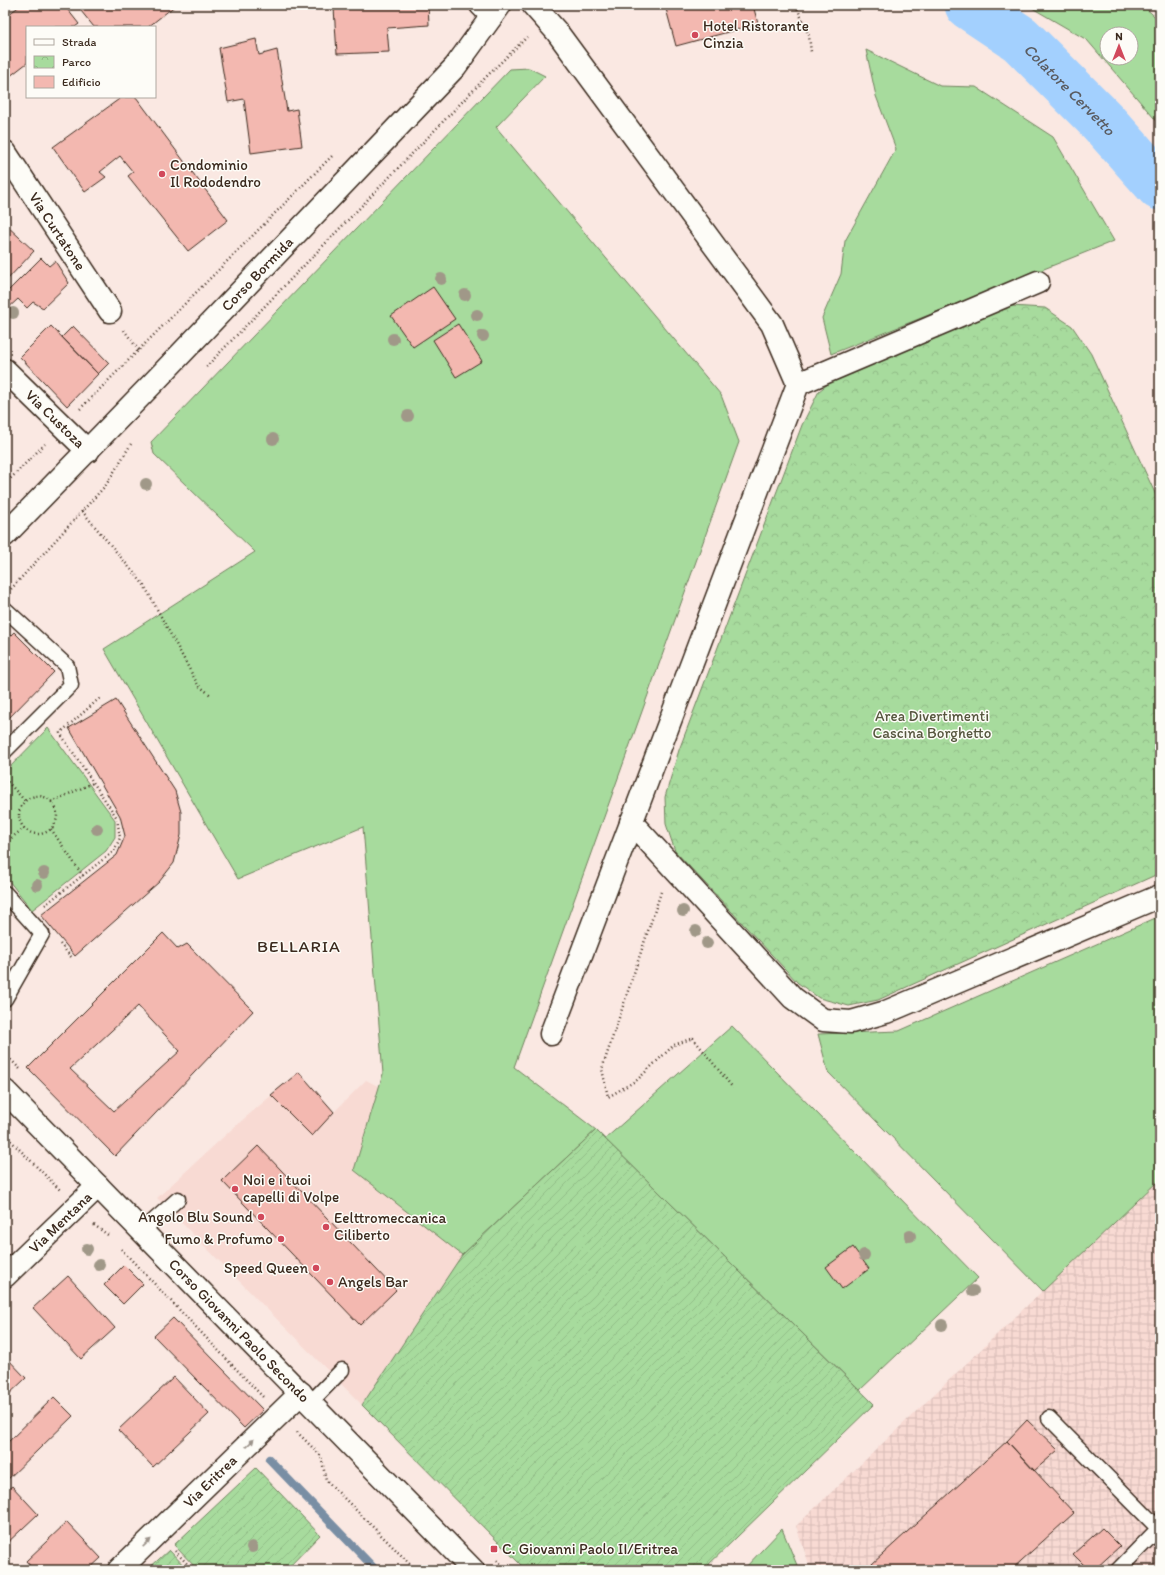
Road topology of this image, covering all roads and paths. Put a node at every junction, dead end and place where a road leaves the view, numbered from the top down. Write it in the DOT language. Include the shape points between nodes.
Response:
graph roads {
  1 [pos="796,5"];
  2 [pos="491,9"];
  3 [pos="539,12"];
  4 [pos="811,52"];
  5 [pos="5,152"];
  6 [pos="334,154"];
  7 [pos="1038,282"];
  8 [pos="110,311"];
  9 [pos="124,331"];
  10 [pos="139,351"];
  11 [pos="5,370"];
  12 [pos="202,372"];
  13 [pos="798,384"];
  14 [pos="62,426"];
  15 [pos="136,440"];
  16 [pos="88,451"];
  17 [pos="5,484"];
  18 [pos="82,511"];
  19 [pos="5,535"];
  20 [pos="10,589"];
  21 [pos="5,609"];
  22 [pos="212,696"];
  23 [pos="101,697"];
  24 [pos="5,750"];
  25 [pos="5,779"];
  26 [pos="93,783"];
  27 [pos="25,801"];
  28 [pos="52,802"];
  29 [pos="631,822"];
  30 [pos="24,828"];
  31 [pos="51,829"];
  32 [pos="5,843"];
  33 [pos="670,865"];
  34 [pos="83,876"];
  35 [pos="5,893"];
  36 [pos="1160,896"];
  37 [pos="40,910"];
  38 [pos="58,942"];
  39 [pos="73,960"];
  40 [pos="5,999"];
  41 [pos="551,1034"];
  42 [pos="733,1088"];
  43 [pos="5,1091"];
  44 [pos="5,1135"];
  45 [pos="98,1186"];
  46 [pos="178,1199"];
  47 [pos="76,1207"];
  48 [pos="142,1231"];
  49 [pos="112,1239"];
  50 [pos="117,1245"];
  51 [pos="5,1276"];
  52 [pos="342,1370"];
  53 [pos="306,1398"];
  54 [pos="280,1414"];
  55 [pos="1049,1418"];
  56 [pos="1159,1528"];
  57 [pos="172,1548"];
  58 [pos="119,1570"];
  59 [pos="193,1570"];
  60 [pos="416,1570"];
  61 [pos="473,1570"];
  62 [pos="1118,1570"];
  1 -- 4 [label="path" via="809,36"];
  2 -- 16 [label="street, Corso Bormida" via="454,67"];
  3 -- 12 [label="path" via="490,73"];
  3 -- 13 [label="street" via="575,56 772,324"];
  5 -- 8 [label="street, Via Curtatone"];
  6 -- 10 [label="path"];
  7 -- 13 [label="street"];
  9 -- 10 [label="path"];
  10 -- 14 [label="path"];
  11 -- 14 [label="street, Via Custoza"];
  13 -- 29 [label="street"];
  14 -- 16 [label="street, Via Custoza"];
  14 -- 17 [label="path"];
  15 -- 18 [label="path" via="130,445 106,485"];
  16 -- 19 [label="street, Corso Bormida"];
  18 -- 20 [label="path"];
  18 -- 22 [label="path" via="144,585 198,686"];
  21 -- 24 [label="lane" via="67,666 71,685"];
  23 -- 26 [label="path" via="60,733"];
  25 -- 27 [label="path"];
  26 -- 28 [label="path"];
  26 -- 34 [label="path" via="117,818 120,838 114,851"];
  27 -- 28 [label="path" via="35,796 47,798"];
  27 -- 30 [label="path" via="19,817"];
  28 -- 31 [label="path" via="57,813"];
  29 -- 33 [label="street"];
  29 -- 41 [label="street"];
  30 -- 31 [label="path" via="28,832 40,834"];
  30 -- 32 [label="path"];
  31 -- 34 [label="path"];
  33 -- 36 [label="street" via="793,998 823,1020 851,1022 886,1012"];
  33 -- 42 [label="path" via="602,1069 608,1097 637,1080 674,1045 694,1038"];
  34 -- 37 [label="path"];
  35 -- 40 [label="lane" via="42,934"];
  38 -- 39 [label="path"];
  43 -- 45 [label="street, Corso Giovanni Paolo Secondo"];
  44 -- 47 [label="path"];
  45 -- 47 [label="street, Via Mentana"];
  45 -- 48 [label="street, Corso Giovanni Paolo Secondo"];
  46 -- 48 [label="lane"];
  47 -- 49 [label="path"];
  47 -- 51 [label="street, Via Mentana"];
  48 -- 53 [label="street, Corso Giovanni Paolo Secondo"];
  50 -- 54 [label="path"];
  52 -- 53 [label="lane"];
  53 -- 54 [label="street, Via Eritrea"];
  53 -- 61 [label="street, Corso Giovanni Paolo Secondo"];
  58 -- 54 [label="street, Via Eritrea, one-way"];
  54 -- 60 [label="path" via="321,1456 326,1480"];
  55 -- 56 [label="lane"];
  56 -- 62 [label="lane"];
  57 -- 59 [label="path"];
}
